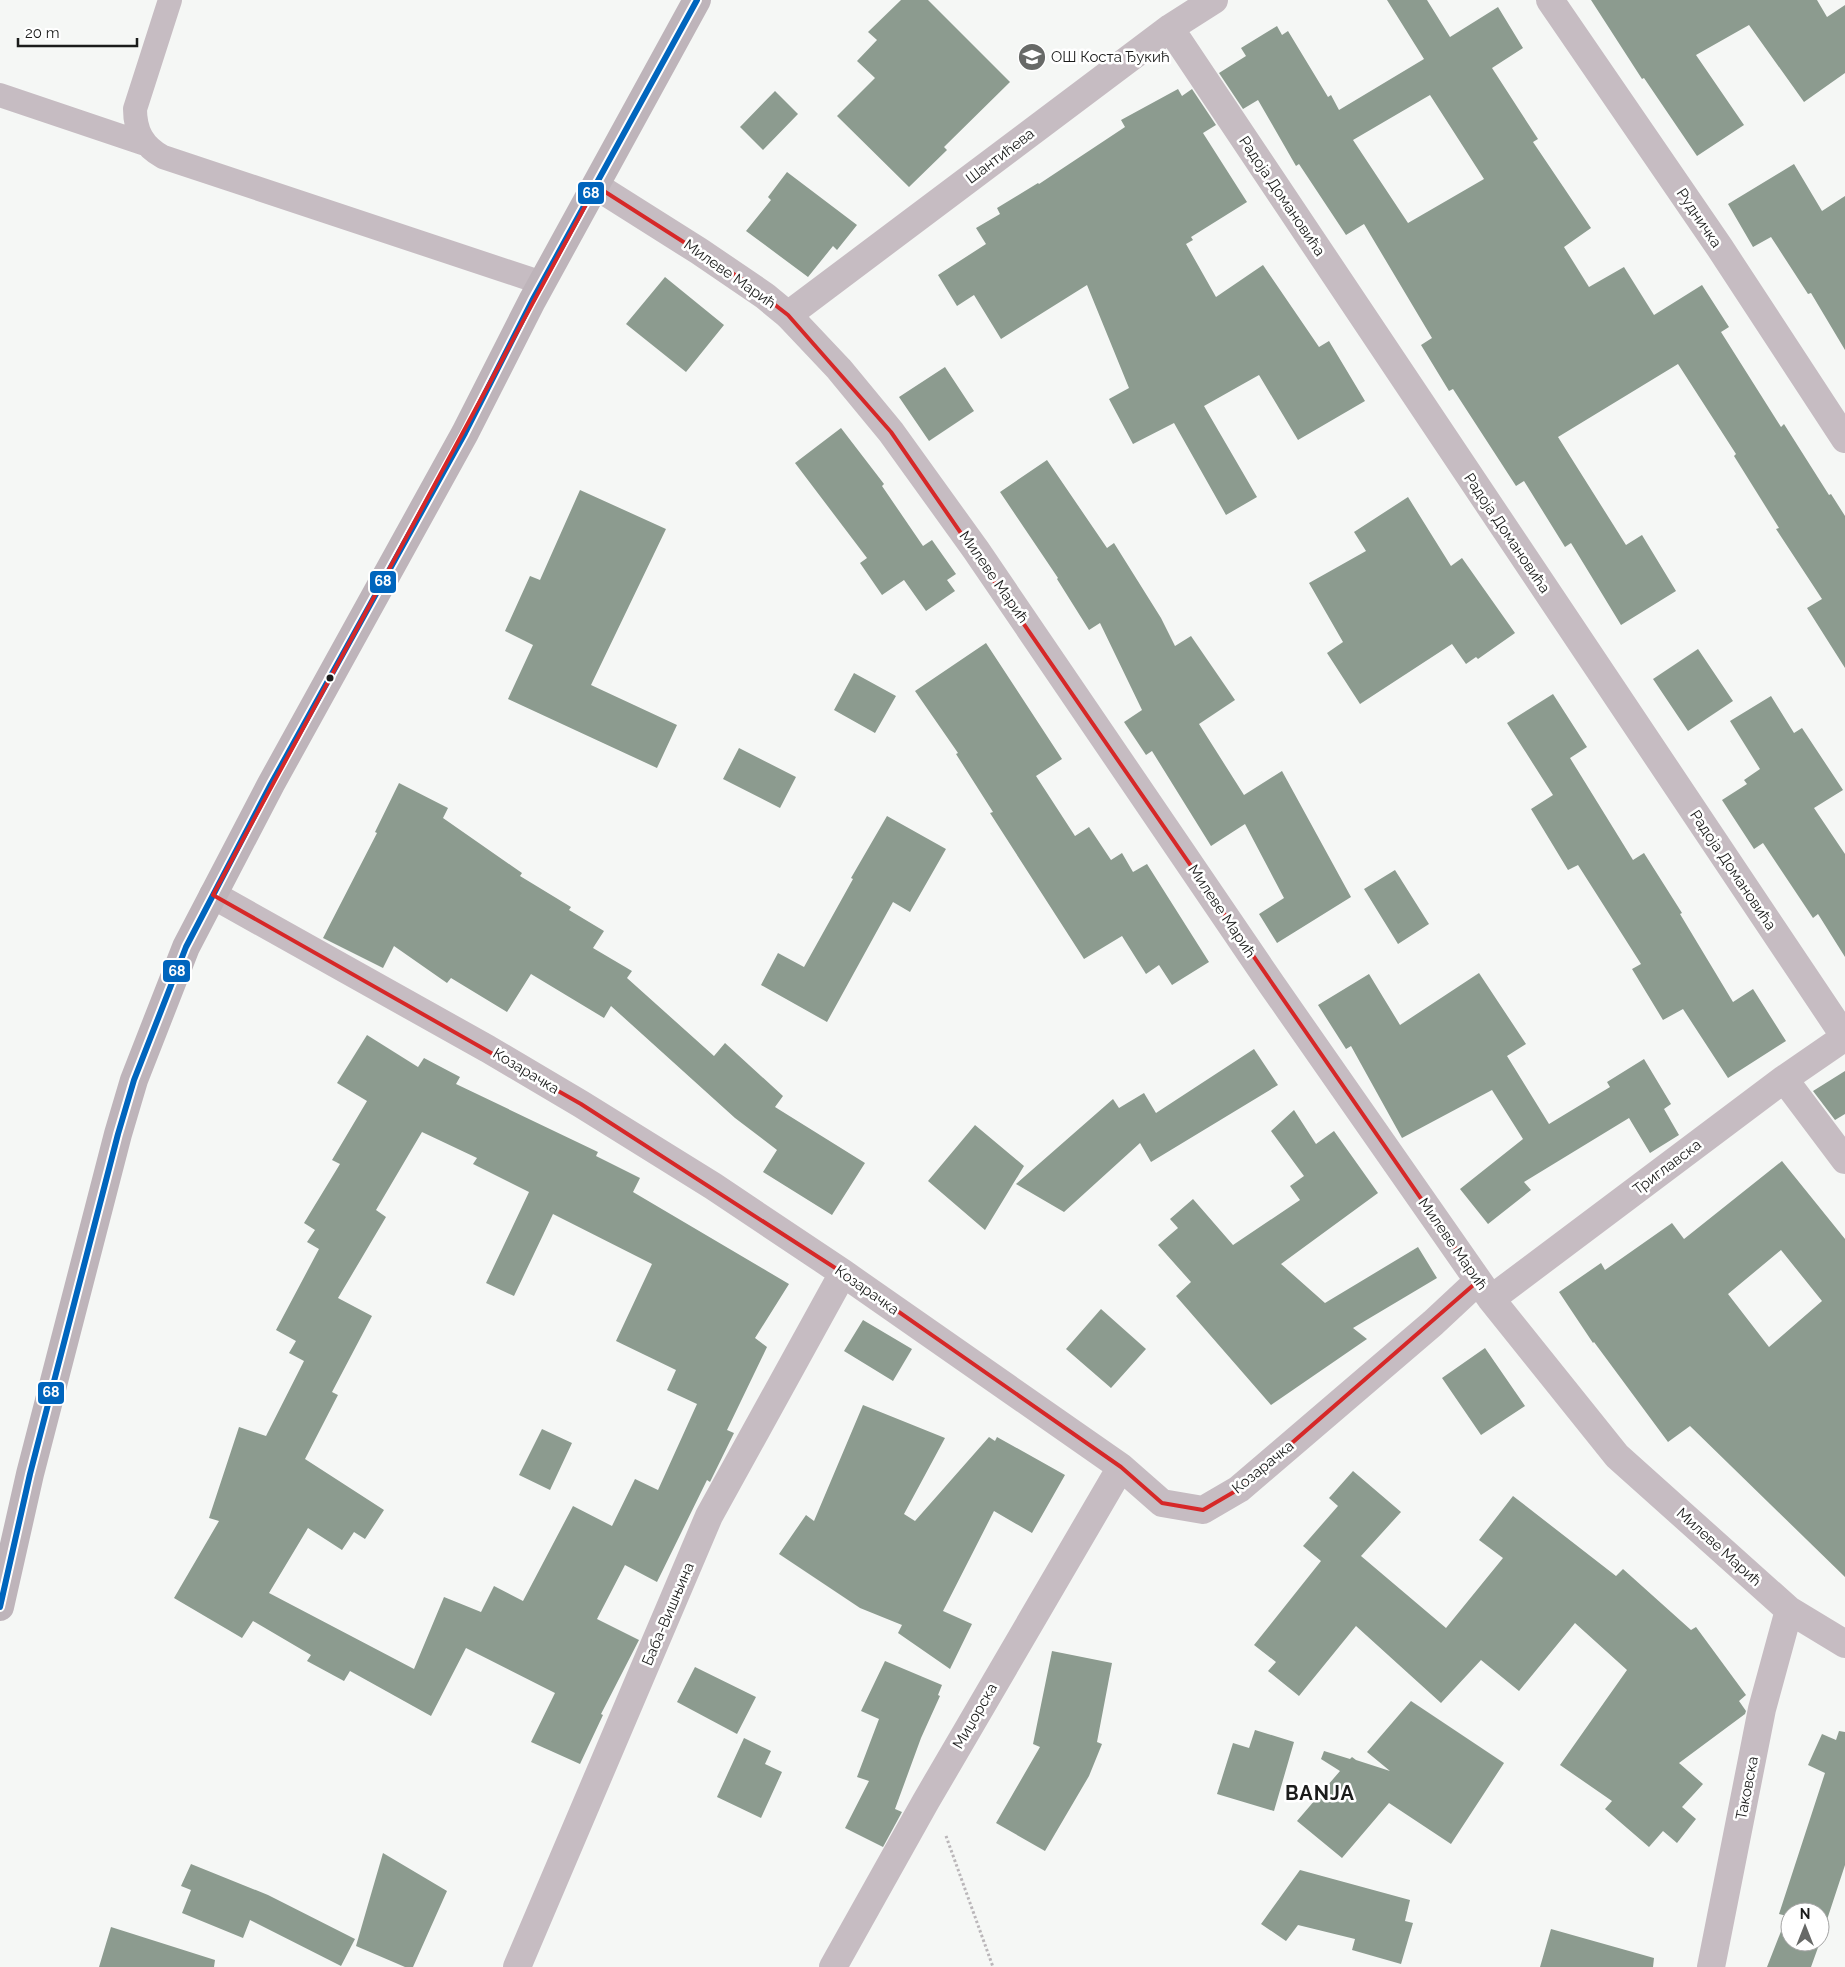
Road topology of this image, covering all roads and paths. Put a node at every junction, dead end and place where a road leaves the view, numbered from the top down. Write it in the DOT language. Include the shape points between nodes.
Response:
graph roads {
  1 [pos="170,0"];
  2 [pos="697,0"];
  3 [pos="1214,0"];
  4 [pos="1550,0"];
  5 [pos="1170,28"];
  6 [pos="0,95"];
  7 [pos="145,144"];
  8 [pos="596,186"];
  9 [pos="542,283"];
  10 [pos="788,315"];
  11 [pos="1845,439"];
  12 [pos="213,896"];
  13 [pos="1845,1037"];
  14 [pos="1784,1079"];
  15 [pos="1845,1160"];
  16 [pos="844,1272"];
  17 [pos="1485,1290"];
  18 [pos="1121,1467"];
  19 [pos="0,1607"];
  20 [pos="1789,1610"];
  21 [pos="1845,1644"];
  22 [pos="926,1801"];
  23 [pos="518,1967"];
  24 [pos="833,1967"];
  25 [pos="993,1967"];
  26 [pos="1711,1967"];
  1 -- 7 [label="lane" via="136,108 139,135"];
  2 -- 8 [label="main road"];
  3 -- 5 [label="street, Шантићева"];
  4 -- 11 [label="street, Рудничка" via="1720,248"];
  5 -- 10 [label="street, Шантићева"];
  5 -- 13 [label="street, Радоја Домановића"];
  6 -- 7 [label="lane"];
  7 -- 9 [label="lane" via="163,157"];
  8 -- 9 [label="main road"];
  8 -- 10 [label="street, Милеве Марић" via="743,280"];
  9 -- 12 [label="main road" via="466,433 271,784"];
  10 -- 17 [label="street, Милеве Марић" via="839,369 885,425 959,527 1277,993"];
  12 -- 16 [label="street, Козарачка" via="488,1048 713,1186"];
  12 -- 19 [label="main road" via="186,947 131,1089 30,1474"];
  13 -- 14 [label="street, Триглавска"];
  14 -- 15 [label="street"];
  14 -- 17 [label="street, Триглавска"];
  16 -- 18 [label="street, Козарачка"];
  16 -- 23 [label="street, Баба-Вишњина" via="709,1516"];
  17 -- 18 [label="street, Козарачка" via="1433,1323 1239,1489 1203,1510 1162,1503"];
  17 -- 20 [label="street, Милеве Марић" via="1617,1456"];
  18 -- 22 [label="street, Миџорска"];
  20 -- 21 [label="street, Милеве Марић"];
  20 -- 26 [label="street, Таковска" via="1762,1709"];
  22 -- 24 [label="street, Миџорска"];
  22 -- 25 [label="path" via="941,1824"];
}
